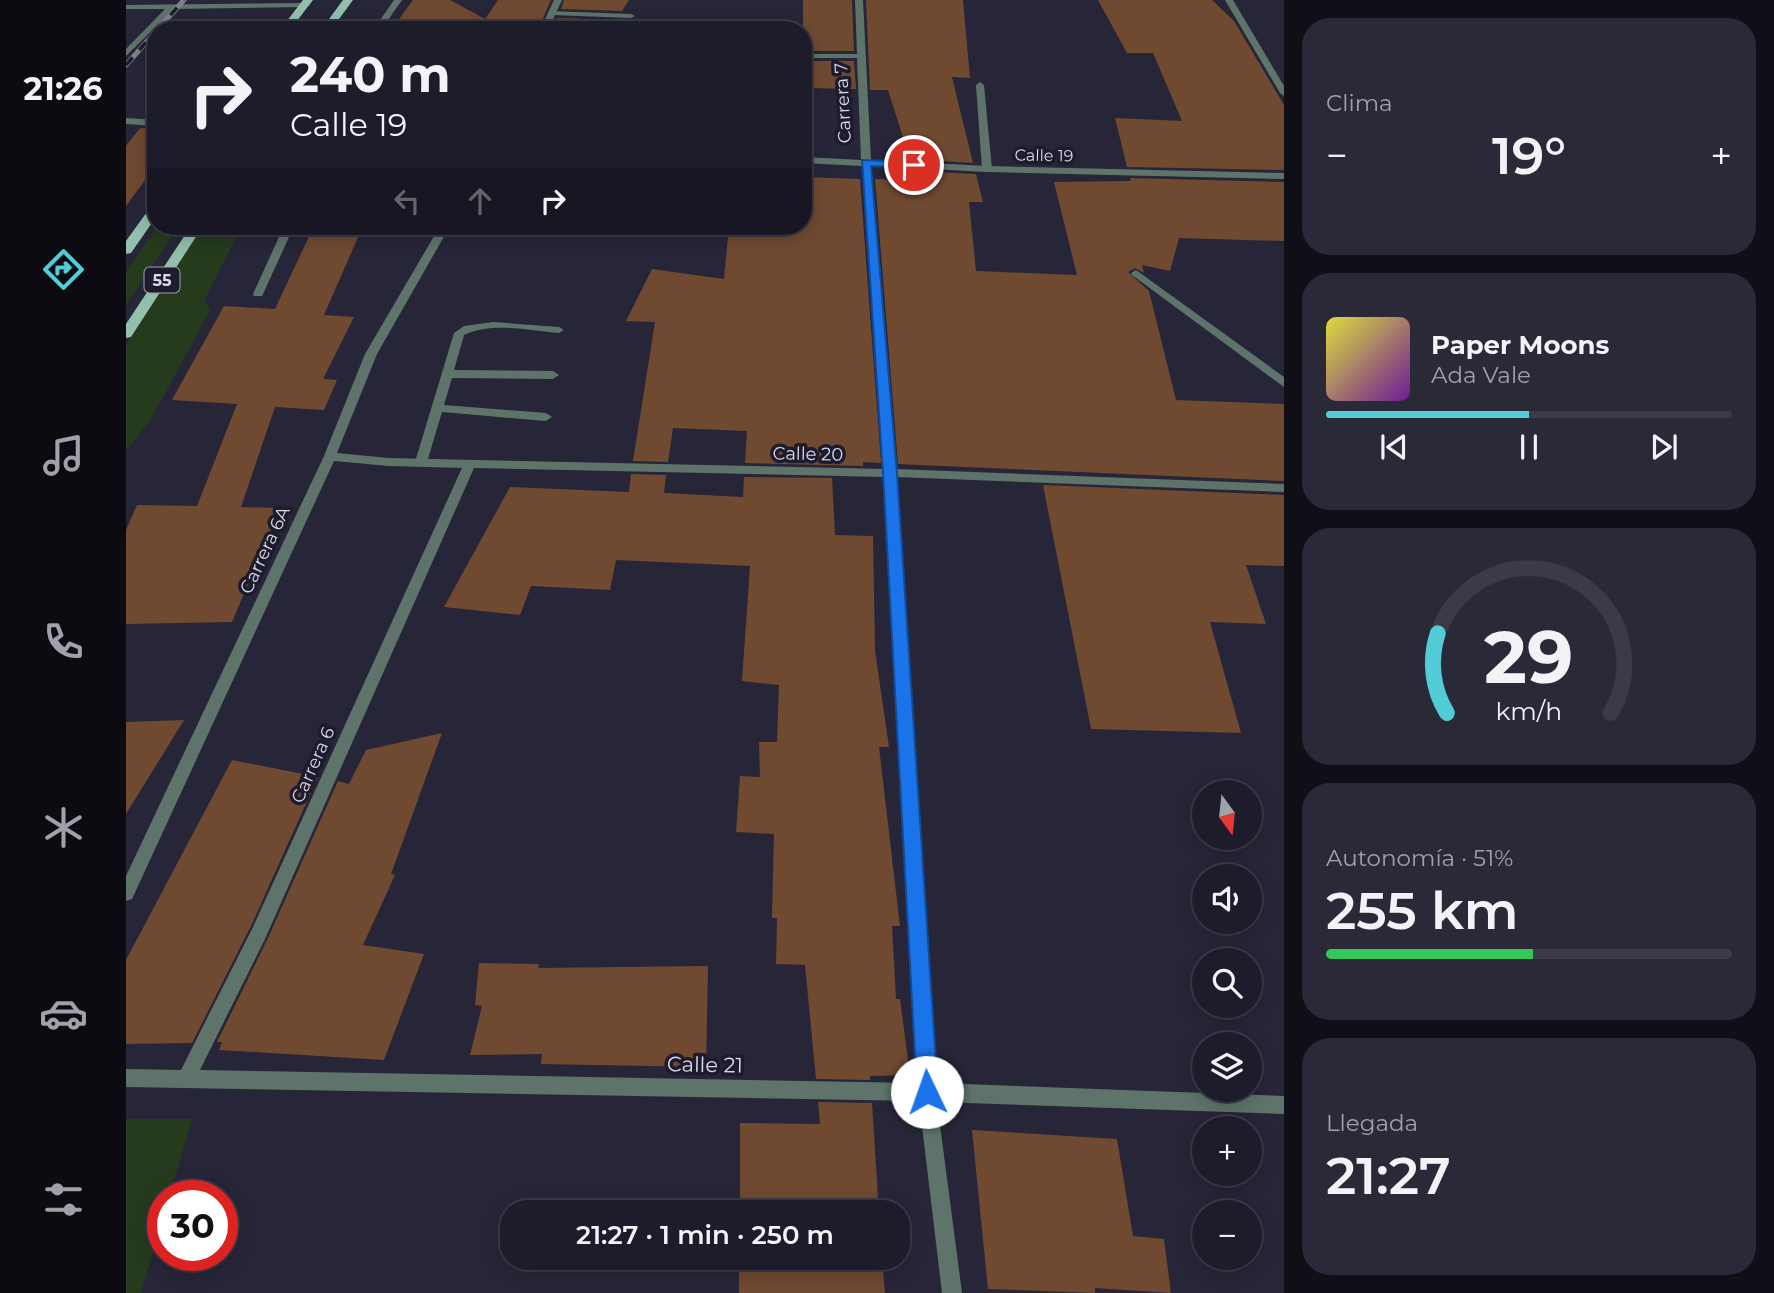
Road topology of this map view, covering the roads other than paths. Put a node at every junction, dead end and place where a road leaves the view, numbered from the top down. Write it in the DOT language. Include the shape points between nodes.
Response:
graph roads {
  1 [pos="348,0"];
  2 [pos="398,0"];
  3 [pos="558,0"];
  4 [pos="859,0"];
  5 [pos="1229,0"];
  6 [pos="306,2"];
  7 [pos="172,6"];
  8 [pos="126,7"];
  9 [pos="552,13"];
  10 [pos="631,16"];
  11 [pos="158,21"];
  12 [pos="292,21"];
  13 [pos="333,21"];
  14 [pos="383,21"];
  15 [pos="548,21"];
  16 [pos="147,32"];
  17 [pos="126,54"];
  18 [pos="812,56"];
  19 [pos="860,56"];
  20 [pos="980,85"];
  21 [pos="1284,93"];
  22 [pos="126,121"];
  23 [pos="147,122"];
  24 [pos="812,160"];
  25 [pos="866,162"];
  26 [pos="987,169"];
  27 [pos="1284,176"];
  28 [pos="147,221"];
  29 [pos="191,235"];
  30 [pos="285,235"];
  31 [pos="441,235"];
  32 [pos="126,250"];
  33 [pos="1136,273"];
  34 [pos="258,295"];
  35 [pos="559,330"];
  36 [pos="126,334"];
  37 [pos="448,374"];
  38 [pos="553,375"];
  39 [pos="1284,383"];
  40 [pos="438,408"];
  41 [pos="546,417"];
  42 [pos="330,456"];
  43 [pos="421,462"];
  44 [pos="470,464"];
  45 [pos="890,473"];
  46 [pos="1284,488"];
  47 [pos="126,894"];
  48 [pos="126,1078"];
  49 [pos="186,1080"];
  50 [pos="927,1092"];
  51 [pos="1284,1105"];
  52 [pos="952,1293"];
  1 -- 13 [label="main road"];
  2 -- 14 [label="street"];
  3 -- 9 [label="street"];
  4 -- 19 [label="street, Carrera 7"];
  5 -- 21 [label="street"];
  6 -- 7 [label="street"];
  6 -- 12 [label="main road"];
  7 -- 8 [label="street"];
  7 -- 11 [label="street"];
  9 -- 10 [label="street"];
  9 -- 15 [label="street"];
  16 -- 17 [label="street"];
  18 -- 19 [label="street"];
  19 -- 25 [label="street, Carrera 7"];
  20 -- 26 [label="street"];
  22 -- 23 [label="street"];
  24 -- 25 [label="street, Calle 19"];
  25 -- 26 [label="street, Calle 19"];
  25 -- 45 [label="street, Carrera 7"];
  26 -- 27 [label="street, Calle 19"];
  28 -- 32 [label="main road, 55"];
  29 -- 36 [label="main road, 55"];
  30 -- 34 [label="street"];
  31 -- 42 [label="street, Carrera 6A" via="371,354"];
  33 -- 39 [label="street"];
  35 -- 37 [label="street" via="486,326 463,330"];
  37 -- 38 [label="street"];
  37 -- 40 [label="street"];
  40 -- 41 [label="street"];
  40 -- 43 [label="street"];
  42 -- 43 [label="street, Calle 20"];
  42 -- 47 [label="street, Carrera 6A"];
  43 -- 44 [label="street, Calle 20"];
  44 -- 45 [label="street, Calle 20"];
  44 -- 49 [label="street, Carrera 6" via="259,933"];
  45 -- 46 [label="street, Calle 20"];
  45 -- 50 [label="street, Carrera 7"];
  48 -- 49 [label="street, Calle 21"];
  49 -- 50 [label="street, Calle 21"];
  50 -- 51 [label="street, Calle 21"];
  50 -- 52 [label="street, Carrera 7"];
}
